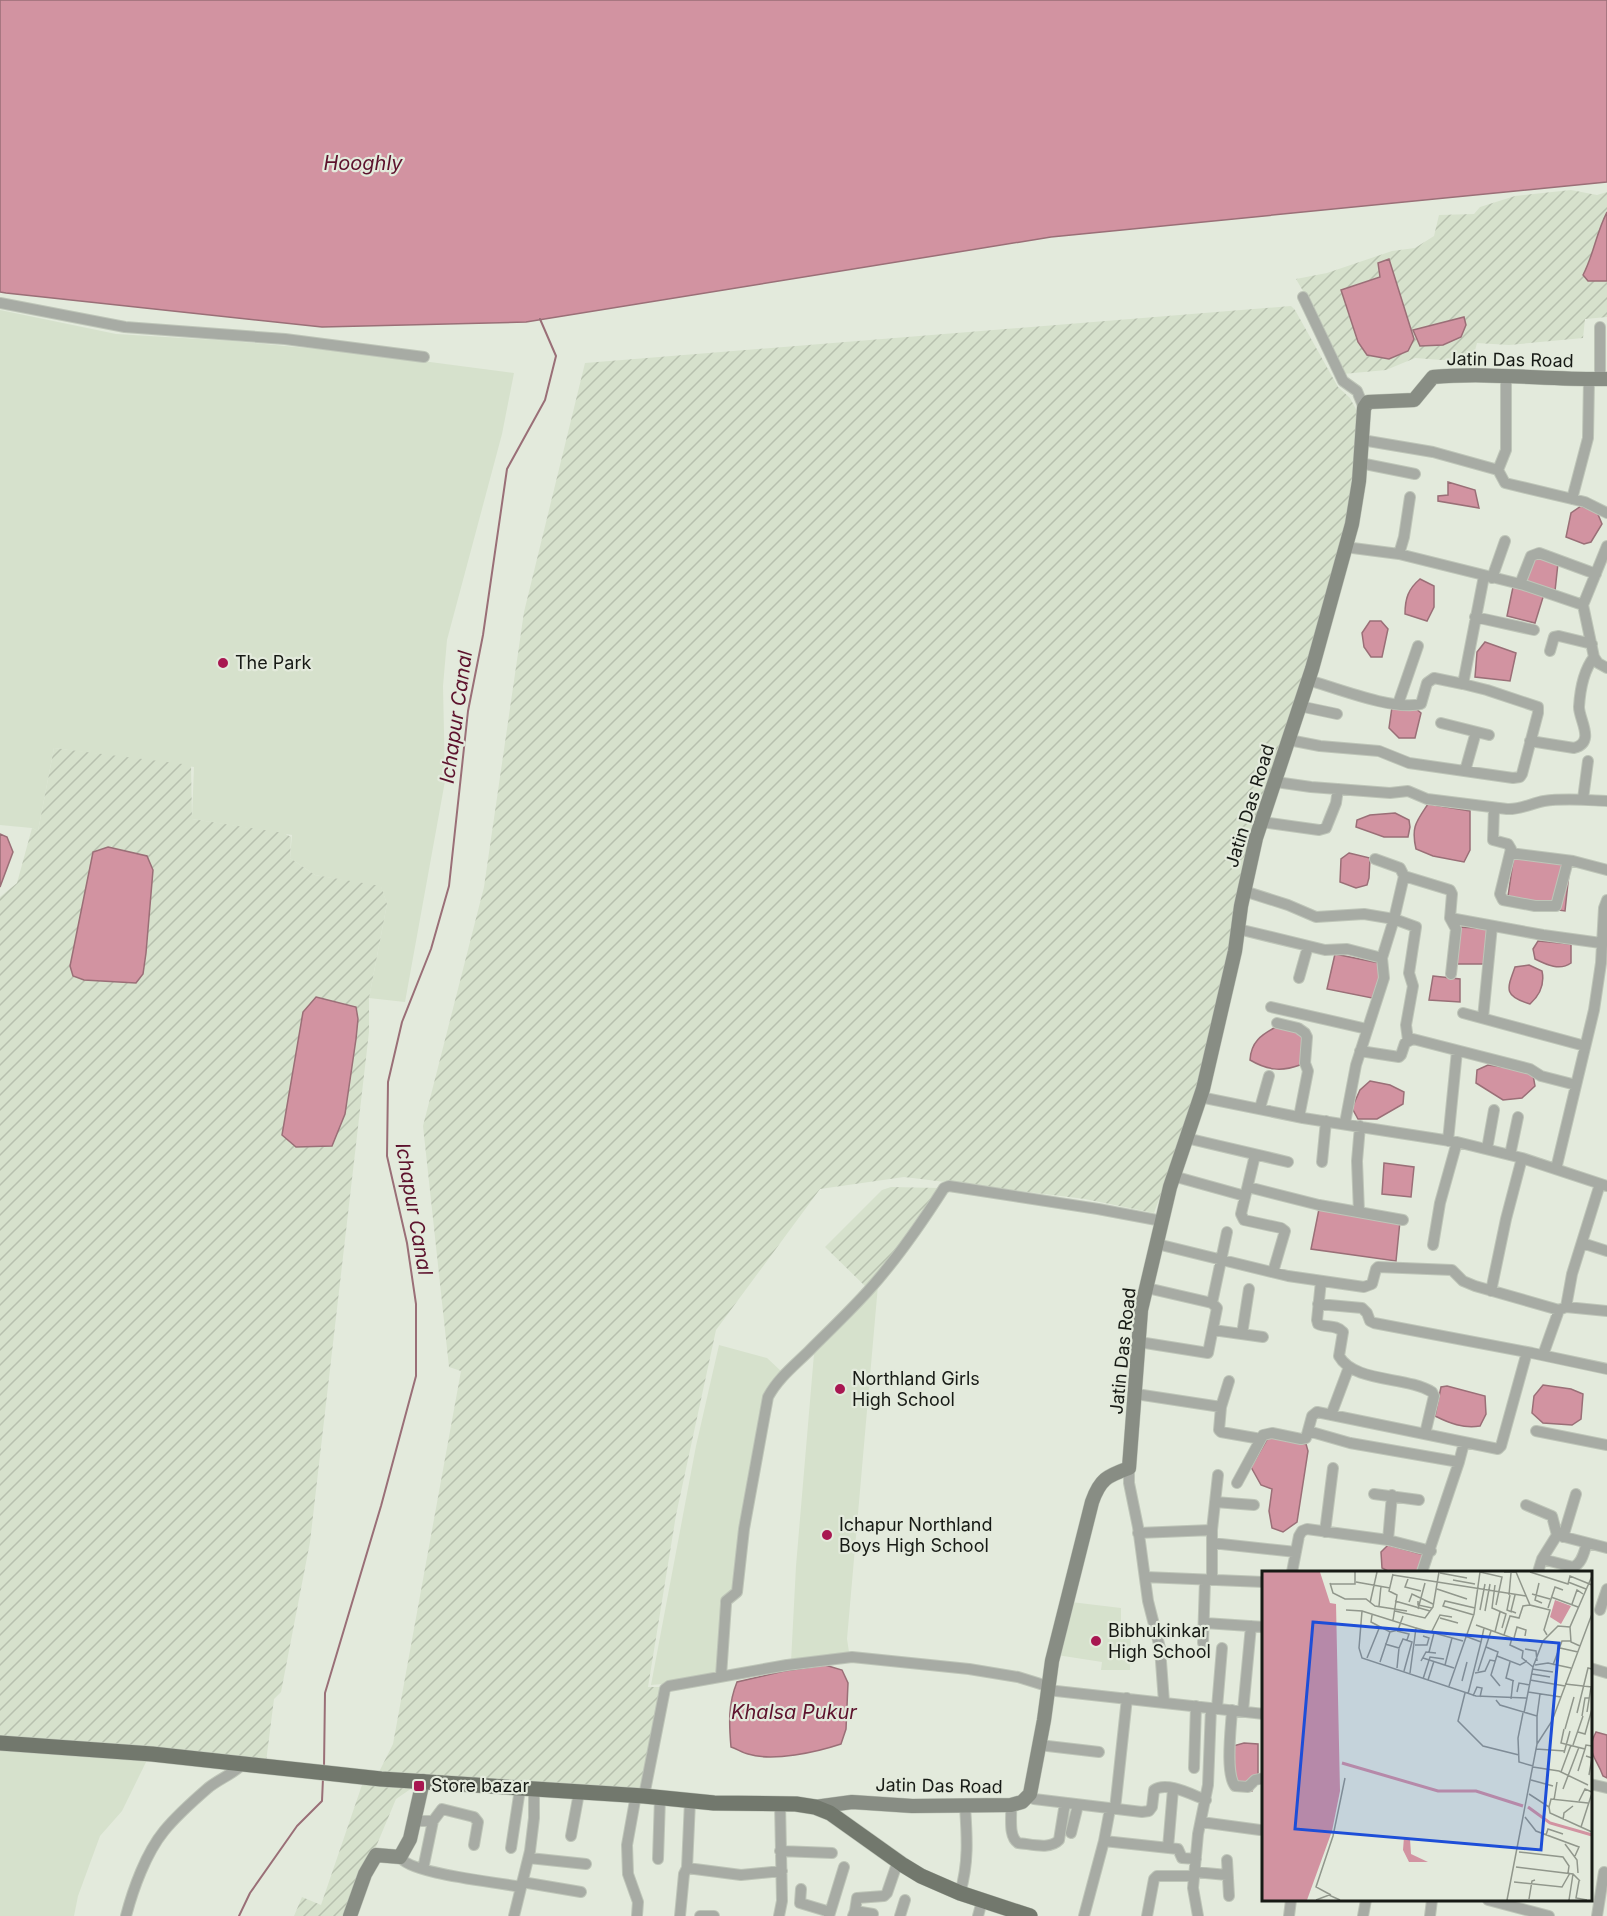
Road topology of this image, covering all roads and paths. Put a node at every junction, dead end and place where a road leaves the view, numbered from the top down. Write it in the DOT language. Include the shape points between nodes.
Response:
graph roads {
  1 [pos="1303,297"];
  2 [pos="0,303"];
  3 [pos="1600,327"];
  4 [pos="424,357"];
  5 [pos="1506,377"];
  6 [pos="1599,379"];
  7 [pos="1364,408"];
  8 [pos="1362,440"];
  9 [pos="1360,462"];
  10 [pos="1498,470"];
  11 [pos="1415,474"];
  12 [pos="1410,497"];
  13 [pos="1572,499"];
  14 [pos="1607,513"];
  15 [pos="1505,541"];
  16 [pos="1607,546"];
  17 [pos="1345,547"];
  18 [pos="1399,554"];
  19 [pos="1596,574"];
  20 [pos="1488,577"];
  21 [pos="1520,584"];
  22 [pos="1583,605"];
  23 [pos="1475,617"];
  24 [pos="1534,630"];
  25 [pos="1592,644"];
  26 [pos="1418,646"];
  27 [pos="1550,651"];
  28 [pos="1594,657"];
  29 [pos="1607,668"];
  30 [pos="1308,680"];
  31 [pos="1462,684"];
  32 [pos="1398,704"];
  33 [pos="1299,706"];
  34 [pos="1337,714"];
  35 [pos="1441,723"];
  36 [pos="1476,732"];
  37 [pos="1489,735"];
  38 [pos="1288,740"];
  39 [pos="1530,741"];
  40 [pos="1588,761"];
  41 [pos="1465,771"];
  42 [pos="1276,782"];
  43 [pos="1338,789"];
  44 [pos="1583,799"];
  45 [pos="1607,801"];
  46 [pos="1494,807"];
  47 [pos="1262,822"];
  48 [pos="1510,853"];
  49 [pos="1375,859"];
  50 [pos="1568,861"];
  51 [pos="1607,870"];
  52 [pos="1404,876"];
  53 [pos="1244,891"];
  54 [pos="1607,900"];
  55 [pos="1605,917"];
  56 [pos="1450,918"];
  57 [pos="1394,919"];
  58 [pos="1492,926"];
  59 [pos="1238,929"];
  60 [pos="1601,943"];
  61 [pos="1308,946"];
  62 [pos="1382,958"];
  63 [pos="1451,974"];
  64 [pos="1299,978"];
  65 [pos="1271,1007"];
  66 [pos="1463,1013"];
  67 [pos="1483,1018"];
  68 [pos="1277,1023"];
  69 [pos="1367,1029"];
  70 [pos="1408,1040"];
  71 [pos="1585,1046"];
  72 [pos="1360,1051"];
  73 [pos="1457,1051"];
  74 [pos="1269,1076"];
  75 [pos="1576,1085"];
  76 [pos="1200,1097"];
  77 [pos="1260,1108"];
  78 [pos="1494,1110"];
  79 [pos="1299,1117"];
  80 [pos="1518,1117"];
  81 [pos="1326,1121"];
  82 [pos="1345,1123"];
  83 [pos="1360,1126"];
  84 [pos="1186,1137"];
  85 [pos="1452,1141"];
  86 [pos="1487,1149"];
  87 [pos="1255,1155"];
  88 [pos="1510,1155"];
  89 [pos="1522,1158"];
  90 [pos="1288,1162"];
  91 [pos="1322,1162"];
  92 [pos="1556,1168"];
  93 [pos="1173,1176"];
  94 [pos="1604,1185"];
  95 [pos="1246,1192"];
  96 [pos="1359,1212"];
  97 [pos="1403,1220"];
  98 [pos="1162,1221"];
  99 [pos="1227,1232"];
  100 [pos="1582,1243"];
  101 [pos="1157,1244"];
  102 [pos="1433,1245"];
  103 [pos="1607,1251"];
  104 [pos="1222,1258"];
  105 [pos="1273,1272"];
  106 [pos="1322,1281"];
  107 [pos="1147,1288"];
  108 [pos="1249,1289"];
  109 [pos="1491,1291"];
  110 [pos="1212,1303"];
  111 [pos="1318,1304"];
  112 [pos="1563,1309"];
  113 [pos="1607,1311"];
  114 [pos="1214,1330"];
  115 [pos="1242,1334"];
  116 [pos="1263,1337"];
  117 [pos="1139,1342"];
  118 [pos="1527,1352"];
  119 [pos="1543,1355"];
  120 [pos="1349,1367"];
  121 [pos="1607,1369"];
  122 [pos="1229,1381"];
  123 [pos="1136,1394"];
  124 [pos="1221,1407"];
  125 [pos="1331,1415"];
  126 [pos="1308,1431"];
  127 [pos="1536,1431"];
  128 [pos="1425,1434"];
  129 [pos="1261,1439"];
  130 [pos="1464,1443"];
  131 [pos="1607,1445"];
  132 [pos="1460,1462"];
  133 [pos="1129,1468"];
  134 [pos="1333,1468"];
  135 [pos="1218,1475"];
  136 [pos="1237,1484"];
  137 [pos="1374,1494"];
  138 [pos="1576,1494"];
  139 [pos="1392,1495"];
  140 [pos="1419,1500"];
  141 [pos="1215,1502"];
  142 [pos="1254,1504"];
  143 [pos="1526,1505"];
  144 [pos="1212,1530"];
  145 [pos="1325,1532"];
  146 [pos="1138,1533"];
  147 [pos="1560,1536"];
  148 [pos="1388,1540"];
  149 [pos="1212,1543"];
  150 [pos="1587,1543"];
  151 [pos="1607,1548"];
  152 [pos="1431,1551"];
  153 [pos="1296,1552"];
  154 [pos="1542,1559"];
  155 [pos="1292,1571"];
  156 [pos="1422,1571"];
  157 [pos="1538,1571"];
  158 [pos="1144,1577"];
  159 [pos="1208,1580"];
  160 [pos="1262,1582"];
  161 [pos="1607,1588"];
  162 [pos="1600,1611"];
  163 [pos="1204,1623"];
  164 [pos="1251,1626"];
  165 [pos="1262,1627"];
  166 [pos="1203,1643"];
  167 [pos="1222,1648"];
  168 [pos="1592,1669"];
  169 [pos="1607,1674"];
  170 [pos="721,1676"];
  171 [pos="1047,1688"];
  172 [pos="1127,1698"];
  173 [pos="1164,1702"];
  174 [pos="1196,1706"];
  175 [pos="1214,1708"];
  176 [pos="1238,1711"];
  177 [pos="1262,1714"];
  178 [pos="0,1743"];
  179 [pos="1039,1745"];
  180 [pos="1099,1752"];
  181 [pos="243,1764"];
  182 [pos="1194,1768"];
  183 [pos="1262,1778"];
  184 [pos="423,1780"];
  185 [pos="1592,1784"];
  186 [pos="1173,1788"];
  187 [pos="1607,1788"];
  188 [pos="527,1789"];
  189 [pos="579,1793"];
  190 [pos="1029,1795"];
  191 [pos="640,1796"];
  192 [pos="660,1798"];
  193 [pos="1206,1800"];
  194 [pos="690,1801"];
  195 [pos="780,1803"];
  196 [pos="1065,1803"];
  197 [pos="1011,1805"];
  198 [pos="1078,1805"];
  199 [pos="965,1806"];
  200 [pos="815,1808"];
  201 [pos="1112,1809"];
  202 [pos="414,1821"];
  203 [pos="433,1821"];
  204 [pos="1201,1822"];
  205 [pos="1260,1830"];
  206 [pos="1071,1833"];
  207 [pos="571,1836"];
  208 [pos="1104,1841"];
  209 [pos="474,1845"];
  210 [pos="511,1848"];
  211 [pos="1168,1848"];
  212 [pos="780,1851"];
  213 [pos="831,1853"];
  214 [pos="400,1857"];
  215 [pos="529,1858"];
  216 [pos="658,1859"];
  217 [pos="1196,1859"];
  218 [pos="1227,1860"];
  219 [pos="898,1861"];
  220 [pos="586,1863"];
  221 [pos="844,1867"];
  222 [pos="687,1868"];
  223 [pos="423,1869"];
  224 [pos="782,1871"];
  225 [pos="1607,1873"];
  226 [pos="1194,1874"];
  227 [pos="1227,1875"];
  228 [pos="521,1884"];
  229 [pos="801,1889"];
  230 [pos="581,1892"];
  231 [pos="960,1893"];
  232 [pos="1229,1896"];
  233 [pos="905,1900"];
  234 [pos="1291,1901"];
  235 [pos="1366,1901"];
  236 [pos="1432,1901"];
  237 [pos="1493,1901"];
  238 [pos="980,1908"];
  239 [pos="854,1913"];
  240 [pos="1525,1913"];
  241 [pos="830,1914"];
  242 [pos="873,1914"];
  243 [pos="126,1916"];
  244 [pos="350,1916"];
  245 [pos="514,1916"];
  246 [pos="637,1916"];
  247 [pos="680,1916"];
  248 [pos="700,1916"];
  249 [pos="714,1916"];
  250 [pos="780,1916"];
  251 [pos="900,1916"];
  252 [pos="1030,1916"];
  253 [pos="1084,1916"];
  254 [pos="1147,1916"];
  255 [pos="1198,1916"];
  256 [pos="1289,1916"];
  257 [pos="1363,1916"];
  258 [pos="1430,1916"];
  259 [pos="1549,1916"];
  260 [pos="1597,1916"];
  1 -- 7 [label="street" via="1343,381 1357,391"];
  2 -- 4 [label="street" via="125,327 285,339"];
  3 -- 6 [label="street"];
  5 -- 6 [label="street, Jatin Das Road"];
  5 -- 7 [label="street, Jatin Das Road" via="1433,377 1414,400 1368,402"];
  5 -- 10 [label="street" via="1506,450"];
  6 -- 13 [label="street"];
  7 -- 8 [label="street, Jatin Das Road"];
  8 -- 9 [label="street, Jatin Das Road"];
  8 -- 10 [label="street" via="1433,452"];
  9 -- 11 [label="street"];
  9 -- 17 [label="street, Jatin Das Road"];
  10 -- 13 [label="street" via="1505,483"];
  12 -- 18 [label="street"];
  13 -- 14 [label="street"];
  15 -- 20 [label="street"];
  16 -- 19 [label="street"];
  17 -- 18 [label="street"];
  17 -- 30 [label="street, Jatin Das Road"];
  18 -- 20 [label="street"];
  19 -- 21 [label="street" via="1539,553 1531,556"];
  19 -- 22 [label="street"];
  20 -- 21 [label="street"];
  20 -- 23 [label="street"];
  21 -- 22 [label="street"];
  22 -- 25 [label="street"];
  23 -- 24 [label="street"];
  23 -- 31 [label="street"];
  25 -- 27 [label="street" via="1559,636 1554,637"];
  25 -- 28 [label="street"];
  26 -- 32 [label="street"];
  28 -- 29 [label="street"];
  28 -- 39 [label="street" via="1586,671 1580,702 1586,728 1580,747"];
  30 -- 32 [label="street"];
  30 -- 33 [label="street, Jatin Das Road"];
  31 -- 32 [label="street" via="1434,678 1427,683 1421,704"];
  31 -- 39 [label="street" via="1538,707"];
  33 -- 34 [label="street"];
  33 -- 38 [label="street, Jatin Das Road"];
  35 -- 36 [label="street"];
  36 -- 37 [label="street"];
  36 -- 41 [label="street"];
  38 -- 41 [label="street" via="1379,751 1409,763"];
  38 -- 42 [label="street, Jatin Das Road"];
  39 -- 41 [label="street" via="1520,777"];
  40 -- 44 [label="street"];
  42 -- 43 [label="street"];
  42 -- 47 [label="street, Jatin Das Road"];
  43 -- 46 [label="street" via="1408,791 1427,799"];
  43 -- 47 [label="street" via="1326,828"];
  44 -- 45 [label="street"];
  44 -- 46 [label="street" via="1568,798 1512,809"];
  46 -- 48 [label="street" via="1492,840 1508,844"];
  47 -- 53 [label="street, Jatin Das Road"];
  48 -- 50 [label="street"];
  48 -- 50 [label="street" via="1501,897 1525,904 1556,906"];
  49 -- 52 [label="street" via="1400,868"];
  50 -- 51 [label="street"];
  52 -- 56 [label="street" via="1450,890"];
  52 -- 57 [label="street"];
  53 -- 57 [label="street" via="1316,916"];
  53 -- 59 [label="street, Jatin Das Road"];
  54 -- 55 [label="street"];
  55 -- 60 [label="street"];
  56 -- 58 [label="street"];
  56 -- 63 [label="street" via="1456,929"];
  57 -- 62 [label="street"];
  57 -- 70 [label="street" via="1413,924 1417,931 1409,973 1413,986 1406,1025"];
  58 -- 60 [label="street"];
  58 -- 67 [label="street"];
  59 -- 61 [label="street"];
  59 -- 76 [label="street, Jatin Das Road"];
  60 -- 71 [label="street" via="1596,998"];
  61 -- 62 [label="street" via="1347,949"];
  61 -- 64 [label="street"];
  62 -- 69 [label="street" via="1384,978"];
  65 -- 69 [label="street"];
  66 -- 67 [label="street"];
  67 -- 71 [label="street"];
  68 -- 79 [label="street" via="1298,1028 1307,1037 1308,1071"];
  69 -- 72 [label="street"];
  70 -- 72 [label="street" via="1399,1057"];
  70 -- 73 [label="street"];
  71 -- 75 [label="street"];
  72 -- 82 [label="street"];
  73 -- 75 [label="street"];
  73 -- 85 [label="street"];
  74 -- 77 [label="street"];
  75 -- 92 [label="street"];
  76 -- 77 [label="street"];
  76 -- 84 [label="street, Jatin Das Road"];
  77 -- 79 [label="street"];
  78 -- 86 [label="street"];
  79 -- 81 [label="street"];
  80 -- 88 [label="street"];
  81 -- 82 [label="street"];
  81 -- 91 [label="street"];
  82 -- 83 [label="street"];
  83 -- 85 [label="street"];
  83 -- 96 [label="street"];
  84 -- 87 [label="street"];
  84 -- 93 [label="street, Jatin Das Road"];
  85 -- 86 [label="street"];
  85 -- 102 [label="street"];
  86 -- 88 [label="street"];
  87 -- 90 [label="street"];
  87 -- 95 [label="street"];
  88 -- 89 [label="street"];
  89 -- 92 [label="street"];
  89 -- 109 [label="street"];
  92 -- 94 [label="street"];
  93 -- 95 [label="street"];
  93 -- 98 [label="street, Jatin Das Road"];
  94 -- 100 [label="street"];
  95 -- 96 [label="street"];
  95 -- 105 [label="street" via="1241,1214 1244,1220 1286,1231"];
  96 -- 97 [label="street"];
  98 -- 101 [label="street, Jatin Das Road"];
  98 -- 170 [label="street" via="944,1188 868,1291 791,1368 768,1397 737,1592 726,1604"];
  99 -- 104 [label="street"];
  100 -- 103 [label="street"];
  100 -- 112 [label="street"];
  101 -- 104 [label="street"];
  101 -- 107 [label="street, Jatin Das Road"];
  104 -- 105 [label="street"];
  104 -- 110 [label="street"];
  105 -- 106 [label="street"];
  106 -- 109 [label="street" via="1364,1287 1372,1284 1378,1268 1432,1268 1452,1270 1468,1284"];
  106 -- 111 [label="street"];
  107 -- 110 [label="street"];
  107 -- 117 [label="street, Jatin Das Road"];
  108 -- 115 [label="street"];
  109 -- 112 [label="street"];
  110 -- 114 [label="street" via="1217,1308"];
  111 -- 118 [label="street" via="1362,1308 1374,1323"];
  111 -- 120 [label="street" via="1318,1324 1342,1332 1339,1356"];
  112 -- 113 [label="street"];
  112 -- 119 [label="street"];
  114 -- 115 [label="street"];
  114 -- 117 [label="street" via="1210,1350 1204,1354"];
  115 -- 116 [label="street"];
  117 -- 123 [label="street, Jatin Das Road"];
  118 -- 119 [label="street"];
  118 -- 130 [label="street" via="1501,1446 1494,1449"];
  119 -- 121 [label="street"];
  120 -- 125 [label="street"];
  120 -- 128 [label="street" via="1432,1392"];
  122 -- 124 [label="street"];
  123 -- 124 [label="street"];
  123 -- 133 [label="street, Jatin Das Road"];
  124 -- 129 [label="street" via="1221,1432"];
  125 -- 126 [label="street" via="1314,1413"];
  125 -- 128 [label="street"];
  126 -- 129 [label="street" via="1306,1438 1301,1439 1266,1433"];
  126 -- 132 [label="street" via="1350,1443"];
  127 -- 131 [label="street"];
  128 -- 130 [label="street"];
  129 -- 136 [label="street"];
  130 -- 132 [label="street"];
  132 -- 152 [label="street"];
  133 -- 146 [label="street, Jatin Das Road"];
  133 -- 171 [label="street, Jatin Das Road" via="1101,1481 1092,1502"];
  134 -- 145 [label="street"];
  135 -- 141 [label="street"];
  137 -- 139 [label="street"];
  138 -- 147 [label="street"];
  139 -- 140 [label="street"];
  139 -- 148 [label="street"];
  141 -- 142 [label="street"];
  141 -- 144 [label="street"];
  143 -- 147 [label="street" via="1552,1516"];
  144 -- 146 [label="street"];
  144 -- 149 [label="street"];
  145 -- 148 [label="street"];
  145 -- 153 [label="street" via="1302,1531"];
  146 -- 158 [label="street, Jatin Das Road"];
  147 -- 150 [label="street"];
  147 -- 154 [label="street"];
  148 -- 152 [label="street"];
  149 -- 153 [label="street"];
  149 -- 159 [label="street"];
  150 -- 151 [label="street"];
  150 -- 154 [label="street" via="1578,1565 1573,1567"];
  152 -- 156 [label="street"];
  153 -- 155 [label="street"];
  154 -- 157 [label="street"];
  158 -- 159 [label="street"];
  158 -- 173 [label="street, Jatin Das Road" via="1160,1648"];
  159 -- 160 [label="street"];
  159 -- 163 [label="street"];
  161 -- 162 [label="street"];
  163 -- 164 [label="street"];
  163 -- 166 [label="street"];
  164 -- 165 [label="street"];
  164 -- 176 [label="street"];
  167 -- 175 [label="street"];
  168 -- 169 [label="street"];
  170 -- 171 [label="street" via="852,1657 969,1669 1018,1677"];
  170 -- 191 [label="street" via="667,1687"];
  171 -- 172 [label="street"];
  171 -- 179 [label="street, Jatin Das Road"];
  172 -- 173 [label="street"];
  172 -- 201 [label="street"];
  173 -- 174 [label="street"];
  174 -- 175 [label="street"];
  174 -- 182 [label="street"];
  175 -- 176 [label="street"];
  175 -- 193 [label="street"];
  176 -- 177 [label="street"];
  176 -- 183 [label="street" via="1230,1754 1232,1782 1248,1787"];
  178 -- 181 [label="main road"];
  179 -- 180 [label="street"];
  179 -- 190 [label="street, Jatin Das Road"];
  181 -- 184 [label="main road"];
  181 -- 243 [label="street" via="193,1801 163,1832 144,1865"];
  184 -- 188 [label="main road"];
  184 -- 202 [label="street"];
  185 -- 187 [label="street"];
  186 -- 193 [label="street"];
  186 -- 201 [label="street" via="1157,1788 1149,1811"];
  186 -- 211 [label="street"];
  188 -- 189 [label="main road"];
  188 -- 210 [label="street"];
  188 -- 215 [label="street" via="534,1818"];
  189 -- 191 [label="main road"];
  189 -- 207 [label="street"];
  190 -- 196 [label="street"];
  190 -- 197 [label="street, Jatin Das Road"];
  191 -- 192 [label="main road"];
  191 -- 246 [label="street" via="627,1845 628,1874 638,1902"];
  192 -- 194 [label="main road"];
  192 -- 216 [label="street"];
  193 -- 204 [label="street"];
  194 -- 195 [label="main road"];
  194 -- 222 [label="street"];
  195 -- 200 [label="main road"];
  195 -- 212 [label="street"];
  196 -- 197 [label="street" via="1059,1839 1049,1845 1015,1841"];
  196 -- 198 [label="street"];
  197 -- 199 [label="street, Jatin Das Road"];
  198 -- 201 [label="street"];
  198 -- 206 [label="street"];
  199 -- 200 [label="street, Jatin Das Road" via="852,1802"];
  199 -- 231 [label="street" via="969,1851"];
  200 -- 219 [label="main road" via="830,1813"];
  201 -- 208 [label="street"];
  202 -- 203 [label="street"];
  202 -- 214 [label="street"];
  203 -- 209 [label="street" via="442,1809 474,1817 478,1822"];
  203 -- 223 [label="street"];
  204 -- 205 [label="street"];
  204 -- 217 [label="street"];
  208 -- 211 [label="street"];
  208 -- 253 [label="street"];
  211 -- 217 [label="street" via="1179,1850 1182,1858"];
  212 -- 213 [label="street"];
  212 -- 224 [label="street"];
  214 -- 223 [label="street"];
  214 -- 244 [label="street" via="376,1856 364,1874"];
  215 -- 220 [label="street"];
  215 -- 228 [label="street"];
  217 -- 226 [label="street"];
  218 -- 227 [label="street"];
  219 -- 231 [label="main road"];
  219 -- 239 [label="street" via="888,1893 857,1898"];
  221 -- 241 [label="street"];
  222 -- 224 [label="street" via="741,1875"];
  222 -- 247 [label="street"];
  223 -- 228 [label="street" via="442,1875"];
  224 -- 250 [label="street"];
  225 -- 260 [label="street" via="1604,1872"];
  226 -- 227 [label="street"];
  226 -- 254 [label="street" via="1157,1876"];
  226 -- 255 [label="street"];
  227 -- 232 [label="street"];
  228 -- 230 [label="street"];
  228 -- 245 [label="street"];
  229 -- 241 [label="street" via="800,1903"];
  231 -- 238 [label="main road"];
  233 -- 251 [label="street"];
  234 -- 256 [label="street"];
  235 -- 257 [label="street"];
  236 -- 258 [label="street"];
  237 -- 240 [label="street"];
  238 -- 252 [label="main road"];
  239 -- 242 [label="street"];
  240 -- 259 [label="street"];
  248 -- 249 [label="street"];
}
